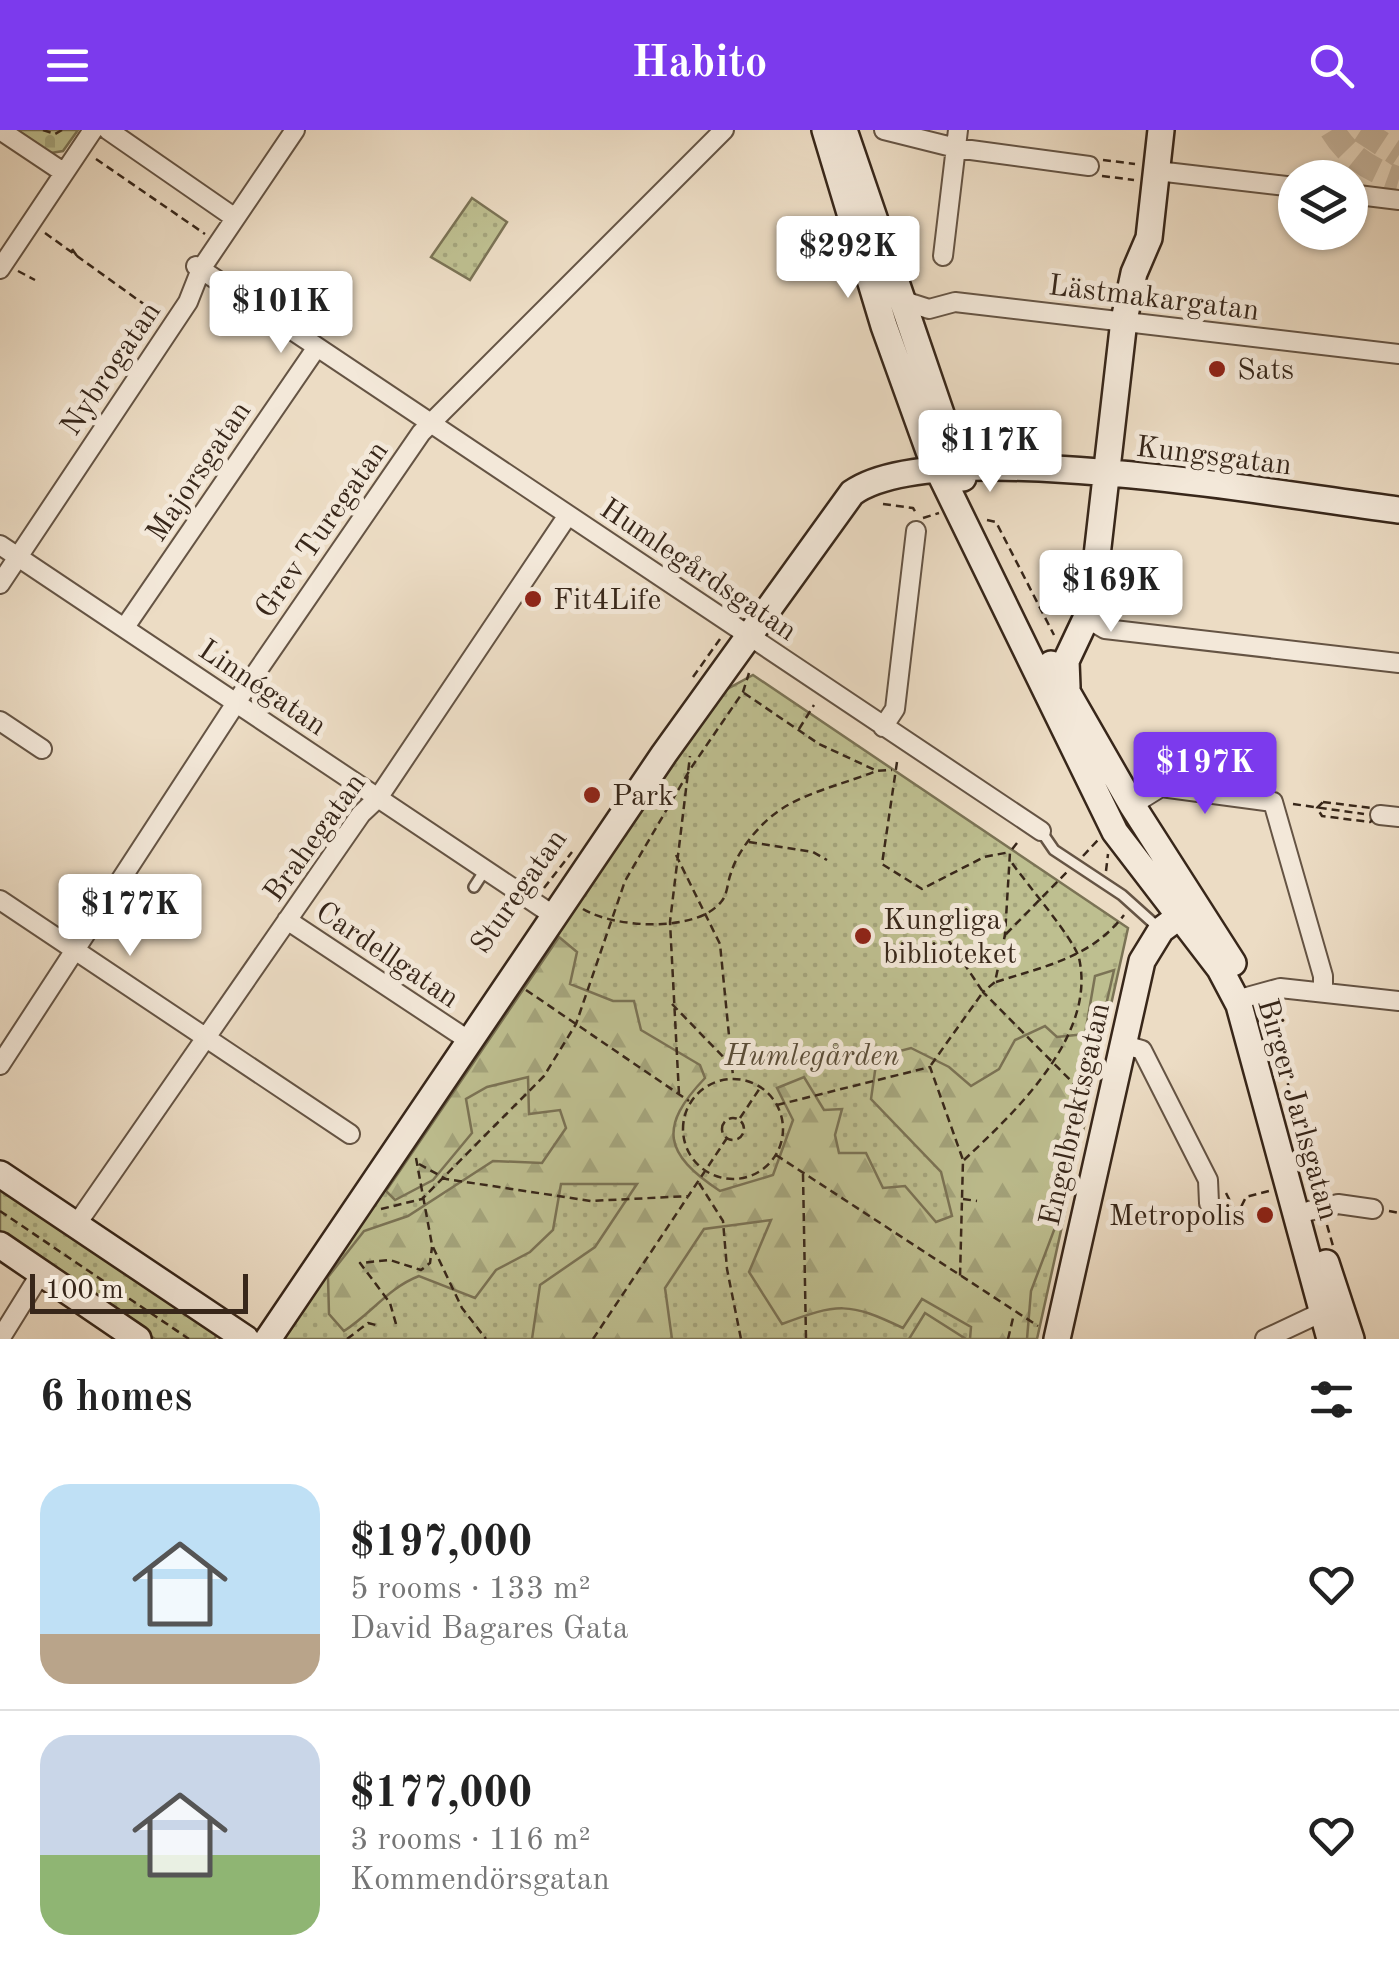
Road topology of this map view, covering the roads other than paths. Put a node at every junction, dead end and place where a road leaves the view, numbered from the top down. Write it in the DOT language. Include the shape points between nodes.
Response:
graph roads {
  1 [pos="0,130"];
  2 [pos="93,130"];
  3 [pos="108,130"];
  4 [pos="295,130"];
  5 [pos="724,130"];
  6 [pos="825,130"];
  7 [pos="835,130"];
  8 [pos="844,130"];
  9 [pos="884,130"];
  10 [pos="1160,130"];
  11 [pos="957,139"];
  12 [pos="1090,166"];
  13 [pos="63,172"];
  14 [pos="1156,174"];
  15 [pos="1278,185"];
  16 [pos="1368,196"];
  17 [pos="1399,200"];
  18 [pos="236,218"];
  19 [pos="943,256"];
  20 [pos="198,268"];
  21 [pos="9,270"];
  22 [pos="904,301"];
  23 [pos="1124,320"];
  24 [pos="317,347"];
  25 [pos="1399,354"];
  26 [pos="430,423"];
  27 [pos="945,457"];
  28 [pos="1107,476"];
  29 [pos="1399,510"];
  30 [pos="568,515"];
  31 [pos="918,525"];
  32 [pos="0,545"];
  33 [pos="17,557"];
  34 [pos="0,584"];
  35 [pos="1088,619"];
  36 [pos="125,626"];
  37 [pos="748,642"];
  38 [pos="1399,663"];
  39 [pos="1067,688"];
  40 [pos="238,704"];
  41 [pos="0,720"];
  42 [pos="883,726"];
  43 [pos="42,749"];
  44 [pos="378,798"];
  45 [pos="1132,805"];
  46 [pos="1105,825"];
  47 [pos="1040,831"];
  48 [pos="486,870"];
  49 [pos="474,887"];
  50 [pos="0,900"];
  51 [pos="544,909"];
  52 [pos="1179,917"];
  53 [pos="288,920"];
  54 [pos="76,951"];
  55 [pos="1323,992"];
  56 [pos="1248,997"];
  57 [pos="1399,1001"];
  58 [pos="459,1034"];
  59 [pos="206,1038"];
  60 [pos="1122,1044"];
  61 [pos="0,1065"];
  62 [pos="350,1134"];
  63 [pos="0,1174"];
  64 [pos="1216,1199"];
  65 [pos="1373,1208"];
  66 [pos="1310,1211"];
  67 [pos="76,1225"];
  68 [pos="0,1246"];
  69 [pos="41,1274"];
  70 [pos="1330,1309"];
  71 [pos="1050,1334"];
  72 [pos="0,1338"];
  73 [pos="138,1339"];
  74 [pos="250,1339"];
  75 [pos="268,1339"];
  76 [pos="1265,1339"];
  77 [pos="1330,1339"];
  78 [pos="1340,1339"];
  79 [pos="1351,1339"];
  1 -- 13 [label="street"];
  2 -- 13 [label="street"];
  3 -- 18 [label="street"];
  4 -- 18 [label="street, Nybrogatan"];
  5 -- 26 [label="street, Grev Turegatan"];
  6 -- 27 [label="street, Birger Jarlsgatan" via="884,326"];
  7 -- 27 [label="street, Birger Jarlsgatan"];
  8 -- 22 [label="street, Birger Jarlsgatan"];
  9 -- 11 [label="street"];
  10 -- 14 [label="street"];
  11 -- 12 [label="street"];
  11 -- 19 [label="street"];
  13 -- 21 [label="street"];
  14 -- 15 [label="street"];
  14 -- 23 [label="street" via="1149,238"];
  16 -- 17 [label="street"];
  18 -- 20 [label="street, Nybrogatan"];
  20 -- 24 [label="street, Humlegårdsgatan"];
  20 -- 33 [label="street, Nybrogatan" via="188,302"];
  22 -- 23 [label="street, Lästmakargatan"];
  22 -- 27 [label="street, Birger Jarlsgatan"];
  23 -- 25 [label="street, Lästmakargatan"];
  23 -- 28 [label="street"];
  24 -- 26 [label="street, Humlegårdsgatan"];
  24 -- 36 [label="street, Majorsgatan"];
  26 -- 30 [label="street, Humlegårdsgatan"];
  26 -- 40 [label="street, Grev Turegatan"];
  27 -- 28 [label="street, Kungsgatan"];
  27 -- 37 [label="street, Sturegatan" via="852,493"];
  27 -- 39 [label="street, Birger Jarlsgatan"];
  27 -- 46 [label="street, Birger Jarlsgatan"];
  28 -- 29 [label="street, Kungsgatan"];
  28 -- 35 [label="street"];
  30 -- 37 [label="street, Humlegårdsgatan"];
  30 -- 44 [label="street, Brahegatan" via="528,564"];
  31 -- 42 [label="street" via="895,710"];
  32 -- 33 [label="street, Linnégatan"];
  33 -- 34 [label="street, Nybrogatan"];
  33 -- 36 [label="street, Linnégatan"];
  35 -- 38 [label="street" via="1105,629"];
  35 -- 39 [label="street" via="1068,656"];
  36 -- 40 [label="street, Linnégatan"];
  37 -- 42 [label="street, Humlegårdsgatan"];
  37 -- 51 [label="street, Sturegatan"];
  37 -- 75 [label="street, Sturegatan" via="632,799"];
  39 -- 45 [label="street, Birger Jarlsgatan"];
  40 -- 44 [label="street, Linnégatan"];
  40 -- 54 [label="street, Grev Turegatan"];
  41 -- 43 [label="street"];
  42 -- 47 [label="street, Humlegårdsgatan"];
  44 -- 48 [label="street, Linnégatan"];
  44 -- 53 [label="street, Brahegatan"];
  45 -- 46 [label="street"];
  45 -- 52 [label="street, Birger Jarlsgatan"];
  45 -- 55 [label="street" via="1161,787 1273,799"];
  46 -- 52 [label="street, Birger Jarlsgatan"];
  47 -- 52 [label="lane, Humlegårdsgatan" via="1054,850 1122,895"];
  48 -- 49 [label="lane"];
  48 -- 51 [label="street, Linnégatan"];
  50 -- 54 [label="street"];
  51 -- 58 [label="street, Sturegatan"];
  52 -- 56 [label="street, Birger Jarlsgatan" via="1239,972"];
  52 -- 60 [label="street, Engelbrektsgatan" via="1142,961"];
  52 -- 70 [label="street, Birger Jarlsgatan" via="1220,969 1238,1005"];
  53 -- 58 [label="street, Cardellgatan"];
  53 -- 59 [label="street, Brahegatan"];
  54 -- 59 [label="street"];
  54 -- 61 [label="street, Grev Turegatan"];
  55 -- 56 [label="street" via="1280,988"];
  55 -- 57 [label="street"];
  56 -- 66 [label="street, Birger Jarlsgatan"];
  58 -- 74 [label="street, Sturegatan"];
  59 -- 62 [label="street"];
  59 -- 67 [label="street, Brahegatan"];
  60 -- 64 [label="street" via="1142,1050"];
  60 -- 71 [label="street, Engelbrektsgatan"];
  63 -- 67 [label="street"];
  65 -- 66 [label="street" via="1338,1204"];
  66 -- 70 [label="street, Birger Jarlsgatan"];
  67 -- 74 [label="street"];
  68 -- 69 [label="street"];
  69 -- 72 [label="street"];
  69 -- 73 [label="street"];
  70 -- 76 [label="street"];
  70 -- 77 [label="street, Birger Jarlsgatan"];
  70 -- 78 [label="lane, Birger Jarlsgatan"];
  70 -- 79 [label="street, Birger Jarlsgatan"];
}
